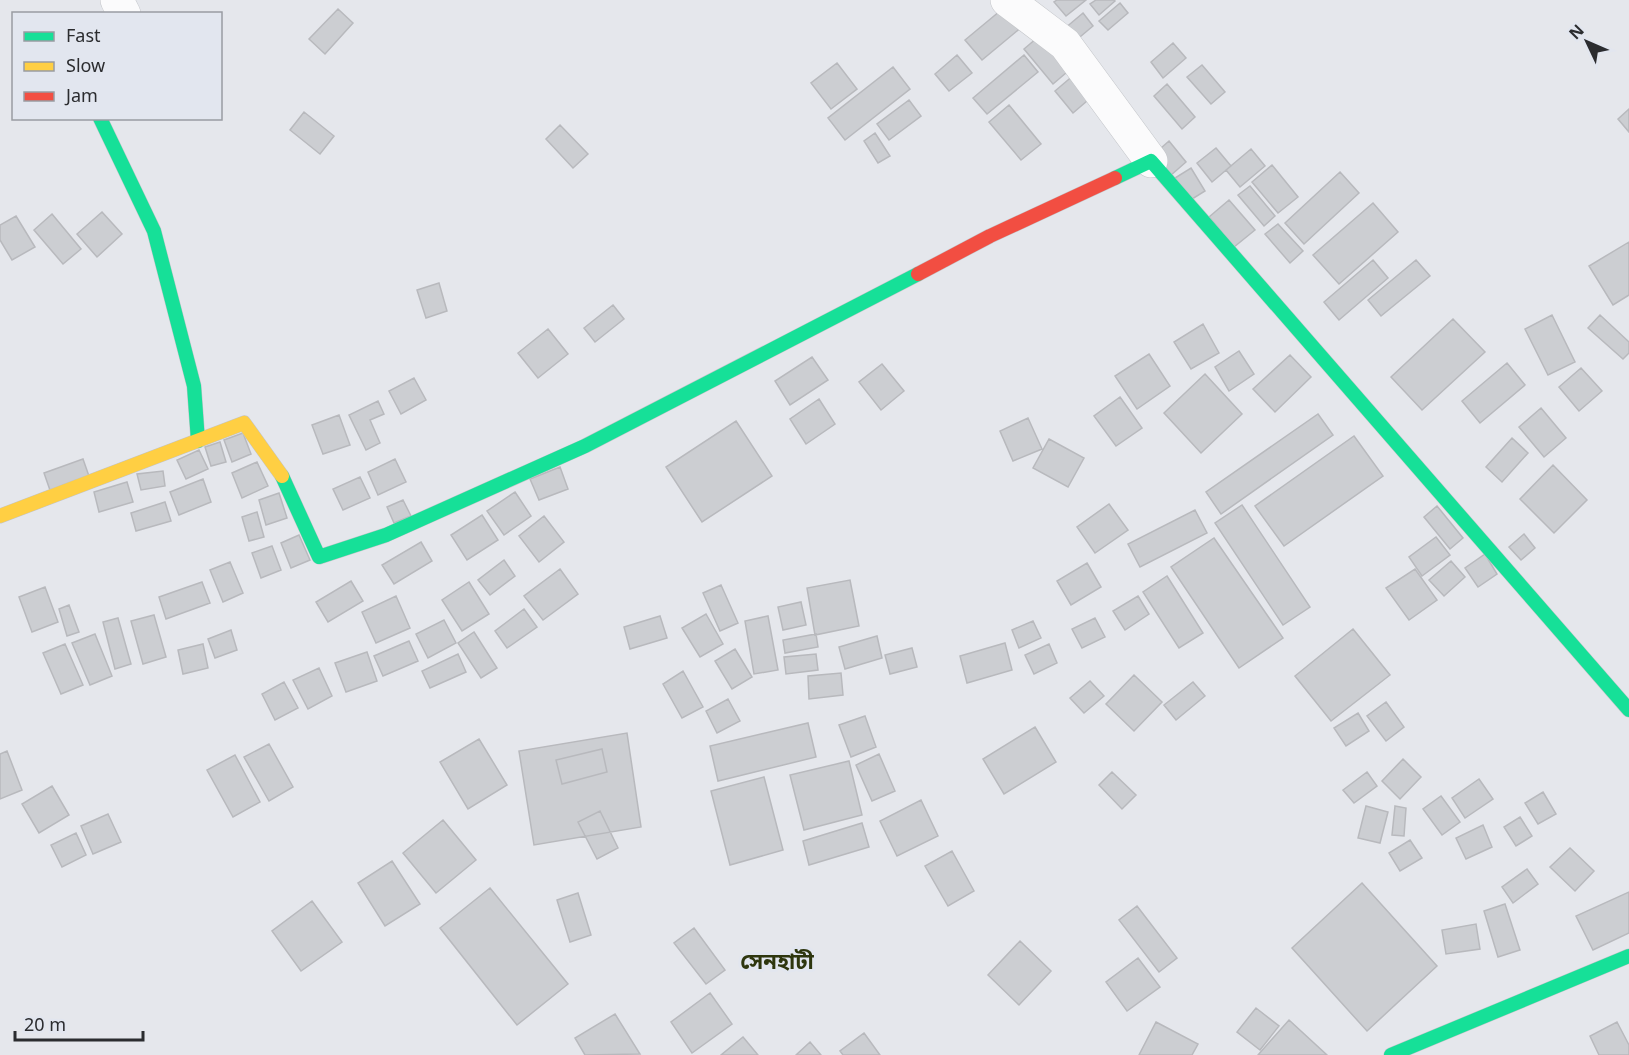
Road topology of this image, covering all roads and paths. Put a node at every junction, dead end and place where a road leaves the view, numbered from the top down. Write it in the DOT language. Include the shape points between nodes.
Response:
graph roads {
  1 [pos="1007,0"];
  2 [pos="101,120"];
  3 [pos="1151,161"];
  4 [pos="198,441"];
  5 [pos="0,516"];
  6 [pos="1629,710"];
  7 [pos="1629,956"];
  8 [pos="1391,1055"];
  1 -- 3 [label="street" via="1065,44"];
  2 -- 4 [label="street" via="154,231 194,387"];
  3 -- 4 [label="street" via="990,236 585,446 386,535 319,557 281,474 244,423"];
  3 -- 6 [label="street"];
  4 -- 5 [label="street"];
  7 -- 8 [label="street"];
}
